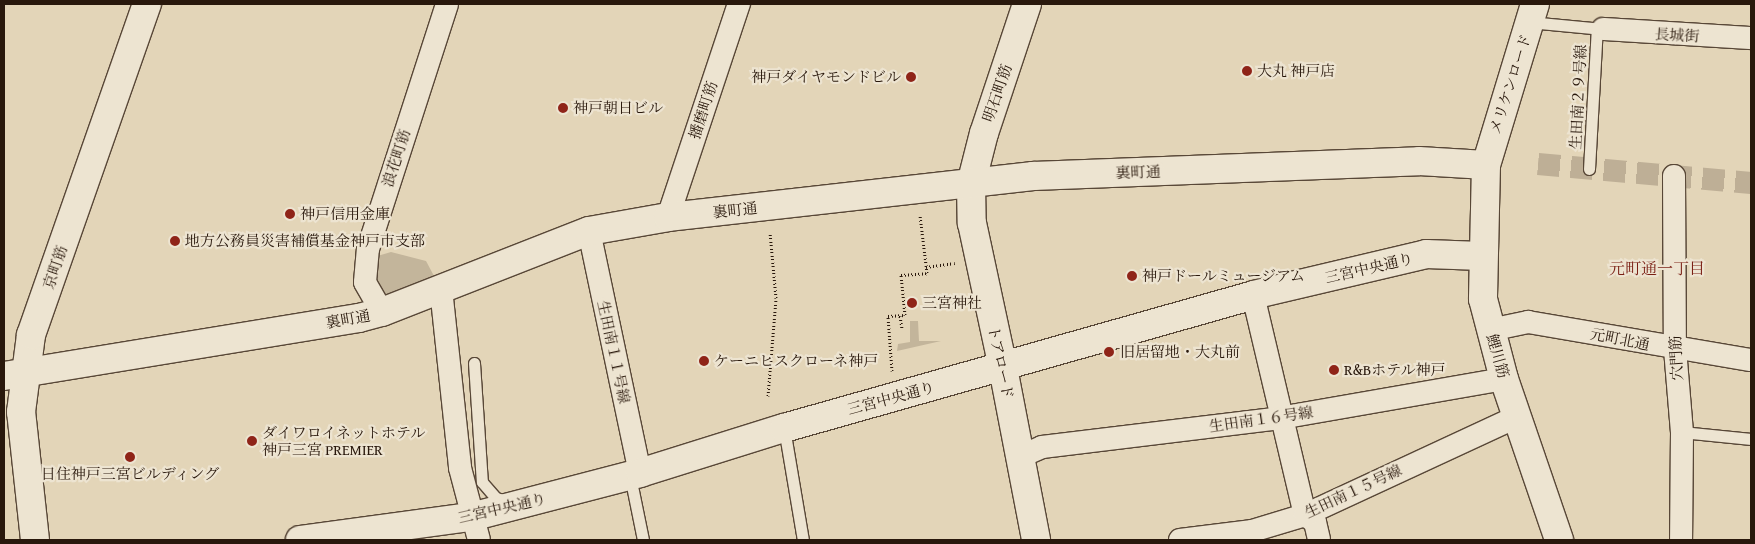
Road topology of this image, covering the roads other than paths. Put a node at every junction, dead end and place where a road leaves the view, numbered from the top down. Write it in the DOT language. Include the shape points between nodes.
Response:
graph roads {
  1 [pos="146,4"];
  2 [pos="447,4"];
  3 [pos="738,4"];
  4 [pos="1027,4"];
  5 [pos="1532,13"];
  6 [pos="1600,28"];
  7 [pos="1751,38"];
  8 [pos="1486,165"];
  9 [pos="1589,169"];
  10 [pos="1674,176"];
  11 [pos="971,184"];
  12 [pos="668,218"];
  13 [pos="589,231"];
  14 [pos="1482,256"];
  15 [pos="441,289"];
  16 [pos="1253,295"];
  17 [pos="382,312"];
  18 [pos="1490,330"];
  19 [pos="1675,349"];
  20 [pos="1751,360"];
  21 [pos="474,362"];
  22 [pos="1003,368"];
  23 [pos="15,374"];
  24 [pos="1504,379"];
  25 [pos="1518,416"];
  26 [pos="1280,418"];
  27 [pos="784,428"];
  28 [pos="1682,432"];
  29 [pos="1751,439"];
  30 [pos="1019,457"];
  31 [pos="635,474"];
  32 [pos="521,505"];
  33 [pos="1306,515"];
  34 [pos="475,529"];
  35 [pos="35,540"];
  36 [pos="300,540"];
  37 [pos="643,540"];
  38 [pos="804,540"];
  39 [pos="1036,540"];
  40 [pos="1180,540"];
  41 [pos="1319,540"];
  42 [pos="1559,540"];
  43 [pos="1681,540"];
  1 -- 23 [label="street, 京町筋"];
  2 -- 17 [label="street, 浪花町筋" via="368,249 365,282"];
  3 -- 12 [label="street, 播磨町筋"];
  4 -- 11 [label="street, 明石町筋" via="984,133"];
  5 -- 6 [label="lane"];
  5 -- 8 [label="street, メリケンロード"];
  6 -- 7 [label="street, 長城街"];
  6 -- 9 [label="lane, 生田南２９号線"];
  8 -- 11 [label="street, 裏町通" via="1419,161 1033,176"];
  8 -- 14 [label="street, 鯉川筋"];
  10 -- 19 [label="street, 穴門筋"];
  11 -- 12 [label="street, 裏町通"];
  11 -- 22 [label="street, トアロード" via="972,223"];
  12 -- 13 [label="street, 裏町通"];
  13 -- 15 [label="street, 裏町通"];
  13 -- 31 [label="street, 生田南１１号線"];
  14 -- 16 [label="street, 三宮中央通り" via="1426,254"];
  14 -- 18 [label="street, 鯉川筋" via="1483,299"];
  15 -- 17 [label="street, 裏町通"];
  15 -- 34 [label="street" via="460,468"];
  16 -- 22 [label="street, 三宮中央通り"];
  16 -- 26 [label="street"];
  17 -- 23 [label="street, 裏町通"];
  18 -- 19 [label="street, 元町北通" via="1528,322"];
  18 -- 24 [label="street, 鯉川筋"];
  19 -- 20 [label="street, 元町北通"];
  19 -- 28 [label="street, 穴門筋"];
  21 -- 32 [label="lane" via="482,482 496,498"];
  22 -- 27 [label="street, 三宮中央通り"];
  22 -- 30 [label="street, トアロード"];
  23 -- 35 [label="street, 京町筋"];
  24 -- 25 [label="street, 鯉川筋"];
  24 -- 26 [label="street, 生田南１６号線"];
  25 -- 33 [label="street, 生田南１５号線"];
  25 -- 42 [label="street, 鯉川筋"];
  26 -- 30 [label="street, 生田南１６号線" via="1042,447"];
  26 -- 33 [label="street"];
  27 -- 31 [label="street, 三宮中央通り"];
  27 -- 38 [label="lane"];
  28 -- 29 [label="lane"];
  28 -- 43 [label="street, 穴門筋"];
  30 -- 39 [label="street, トアロード"];
  31 -- 32 [label="street, 三宮中央通り"];
  31 -- 37 [label="lane"];
  32 -- 34 [label="street, 三宮中央通り"];
  33 -- 40 [label="street, 生田南１５号線" via="1252,531"];
  33 -- 41 [label="street" via="1315,522"];
  34 -- 36 [label="street, 三宮中央通り"];
}
